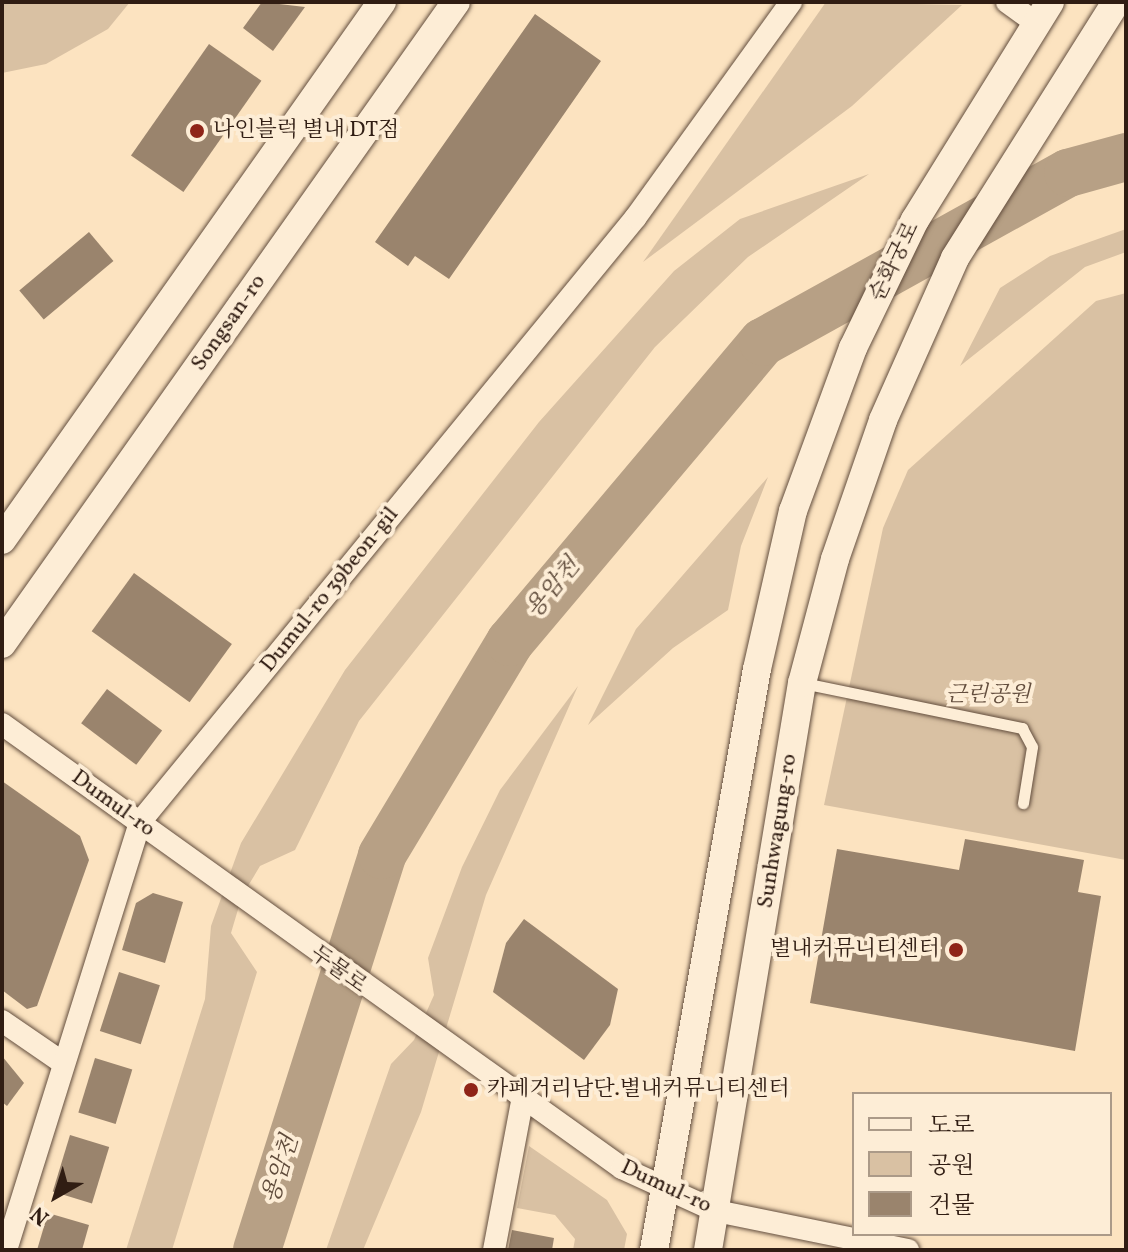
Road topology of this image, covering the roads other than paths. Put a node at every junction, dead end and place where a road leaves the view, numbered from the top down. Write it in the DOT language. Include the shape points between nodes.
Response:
graph roads {
  1 [pos="382,2"];
  2 [pos="456,2"];
  3 [pos="791,2"];
  4 [pos="1007,2"];
  5 [pos="1116,2"];
  6 [pos="1038,18"];
  7 [pos="2,540"];
  8 [pos="2,644"];
  9 [pos="802,683"];
  10 [pos="2,724"];
  11 [pos="1023,803"];
  12 [pos="140,822"];
  13 [pos="223,886"];
  14 [pos="2,1021"];
  15 [pos="454,1054"];
  16 [pos="63,1063"];
  17 [pos="522,1102"];
  18 [pos="665,1188"];
  19 [pos="716,1211"];
  20 [pos="6,1250"];
  21 [pos="494,1250"];
  22 [pos="654,1250"];
  23 [pos="708,1250"];
  24 [pos="908,1250"];
  1 -- 7 [label="street"];
  2 -- 8 [label="street, Songsan-ro"];
  3 -- 12 [label="street, Dumul-ro 39beon-gil" via="636,217"];
  4 -- 6 [label="street"];
  5 -- 9 [label="street, Sunhwagung-ro" via="955,258 883,420"];
  6 -- 18 [label="street, 순화궁로" via="915,220 853,348 793,511 757,669"];
  9 -- 11 [label="lane" via="1022,728 1032,747"];
  9 -- 19 [label="street, Sunhwagung-ro"];
  10 -- 12 [label="street, Dumul-ro"];
  12 -- 13 [label="street, Dumul-ro"];
  12 -- 16 [label="street, Dumul-ro 39beon-gil"];
  13 -- 15 [label="street, 두물로"];
  14 -- 16 [label="street"];
  15 -- 17 [label="street, Dumul-ro"];
  16 -- 20 [label="street, Dumul-ro 39beon-gil"];
  17 -- 18 [label="street, Dumul-ro"];
  17 -- 21 [label="street"];
  18 -- 19 [label="street, Dumul-ro"];
  18 -- 22 [label="street"];
  19 -- 23 [label="street, Sunhwagung-ro"];
  19 -- 24 [label="street, Dumul-ro"];
}
